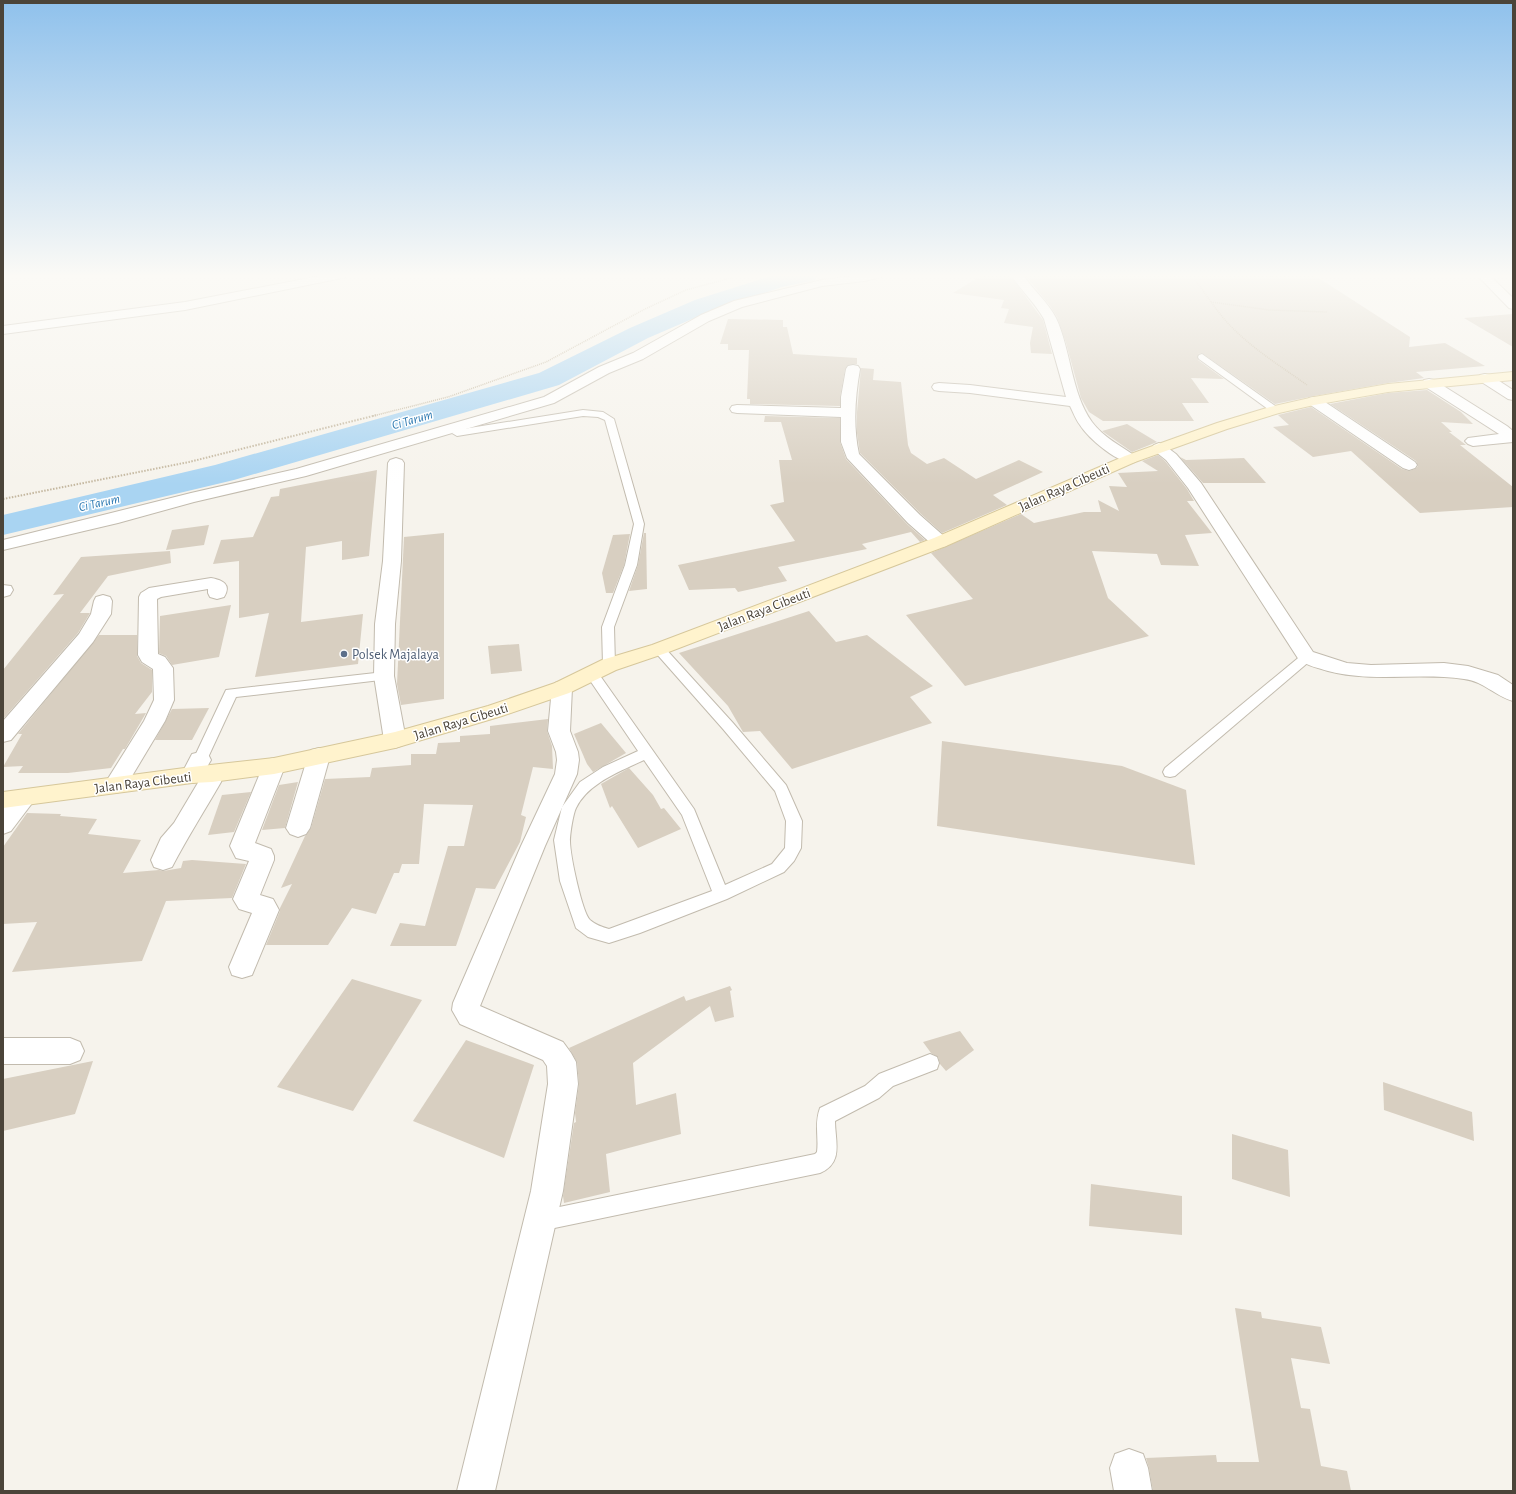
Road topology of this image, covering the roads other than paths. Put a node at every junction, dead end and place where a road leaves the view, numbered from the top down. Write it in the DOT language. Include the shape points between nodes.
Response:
graph roads {
  1 [pos="658,345"];
  2 [pos="1058,345"];
  3 [pos="1202,357"];
  4 [pos="853,369"];
  5 [pos="1513,376"];
  6 [pos="1485,378"];
  7 [pos="1429,383"];
  8 [pos="939,387"];
  9 [pos="1513,396"];
  10 [pos="1320,400"];
  11 [pos="1074,402"];
  12 [pos="737,409"];
  13 [pos="1275,410"];
  14 [pos="849,413"];
  15 [pos="457,433"];
  16 [pos="1473,441"];
  17 [pos="1159,448"];
  18 [pos="1130,459"];
  19 [pos="396,463"];
  20 [pos="1409,465"];
  21 [pos="940,542"];
  22 [pos="3,545"];
  23 [pos="217,593"];
  24 [pos="103,601"];
  25 [pos="659,649"];
  26 [pos="1307,657"];
  27 [pos="609,665"];
  28 [pos="591,673"];
  29 [pos="384,676"];
  30 [pos="562,688"];
  31 [pos="1513,694"];
  32 [pos="3,735"];
  33 [pos="395,740"];
  34 [pos="647,753"];
  35 [pos="319,756"];
  36 [pos="274,766"];
  37 [pos="201,770"];
  38 [pos="1170,772"];
  39 [pos="115,785"];
  40 [pos="14,799"];
  41 [pos="3,825"];
  42 [pos="298,828"];
  43 [pos="163,860"];
  44 [pos="721,894"];
  45 [pos="242,967"];
  46 [pos="70,1050"];
  47 [pos="3,1051"];
  48 [pos="930,1063"];
  49 [pos="540,1221"];
  50 [pos="476,1491"];
  1 -- 22 [label="street" via="549,400 300,473"];
  2 -- 11 [label="street"];
  3 -- 13 [label="lane"];
  4 -- 14 [label="street" via="848,397"];
  5 -- 6 [label="main road, Jalan Raya Cibeuti"];
  6 -- 7 [label="main road, Jalan Raya Cibeuti"];
  6 -- 9 [label="street"];
  7 -- 10 [label="main road, Jalan Raya Cibeuti"];
  7 -- 16 [label="street" via="1512,438"];
  8 -- 11 [label="street"];
  10 -- 13 [label="main road, Jalan Raya Cibeuti"];
  10 -- 20 [label="street"];
  11 -- 18 [label="street" via="1086,424 1103,441"];
  12 -- 14 [label="street"];
  13 -- 17 [label="main road, Jalan Raya Cibeuti"];
  14 -- 21 [label="street" via="850,451 855,460"];
  15 -- 27 [label="lane" via="583,413 600,414 609,419 639,524 631,565 608,627"];
  17 -- 18 [label="main road, Jalan Raya Cibeuti"];
  17 -- 26 [label="street" via="1171,457 1195,486"];
  18 -- 21 [label="main road, Jalan Raya Cibeuti"];
  19 -- 29 [label="street"];
  21 -- 25 [label="main road, Jalan Raya Cibeuti"];
  23 -- 39 [label="street" via="217,585 211,583 156,592 148,597 148,655 163,668 164,700"];
  24 -- 32 [label="street" via="101,614 86,638"];
  25 -- 27 [label="main road, Jalan Raya Cibeuti"];
  25 -- 44 [label="lane" via="781,789 794,821 793,848 778,868"];
  26 -- 31 [label="street" via="1334,667 1355,671 1454,669 1478,674 1502,684"];
  26 -- 38 [label="lane"];
  27 -- 28 [label="main road, Jalan Raya Cibeuti"];
  28 -- 30 [label="main road, Jalan Raya Cibeuti"];
  28 -- 34 [label="lane"];
  29 -- 33 [label="street"];
  29 -- 37 [label="lane" via="231,693"];
  30 -- 33 [label="main road, Jalan Raya Cibeuti" via="495,711"];
  30 -- 49 [label="street" via="559,731 567,752 566,774 533,846 466,1010 470,1015 553,1051 561,1062 563,1084"];
  33 -- 35 [label="main road, Jalan Raya Cibeuti"];
  34 -- 44 [label="lane" via="689,813"];
  34 -- 44 [label="lane" via="585,786 569,807 562,840 568,881 582,923 594,932 609,936"];
  35 -- 36 [label="main road, Jalan Raya Cibeuti"];
  35 -- 42 [label="street"];
  36 -- 37 [label="main road, Jalan Raya Cibeuti"];
  36 -- 45 [label="street" via="242,846 245,851 262,856 246,899 248,902 264,906 266,910"];
  37 -- 39 [label="main road, Jalan Raya Cibeuti"];
  37 -- 43 [label="street" via="210,782"];
  39 -- 40 [label="main road, Jalan Raya Cibeuti"];
  40 -- 41 [label="street"];
  46 -- 47 [label="street"];
  48 -- 49 [label="lane" via="886,1080 872,1092 827,1115 825,1122 828,1152 827,1157 820,1163"];
  49 -- 50 [label="street"];
}
